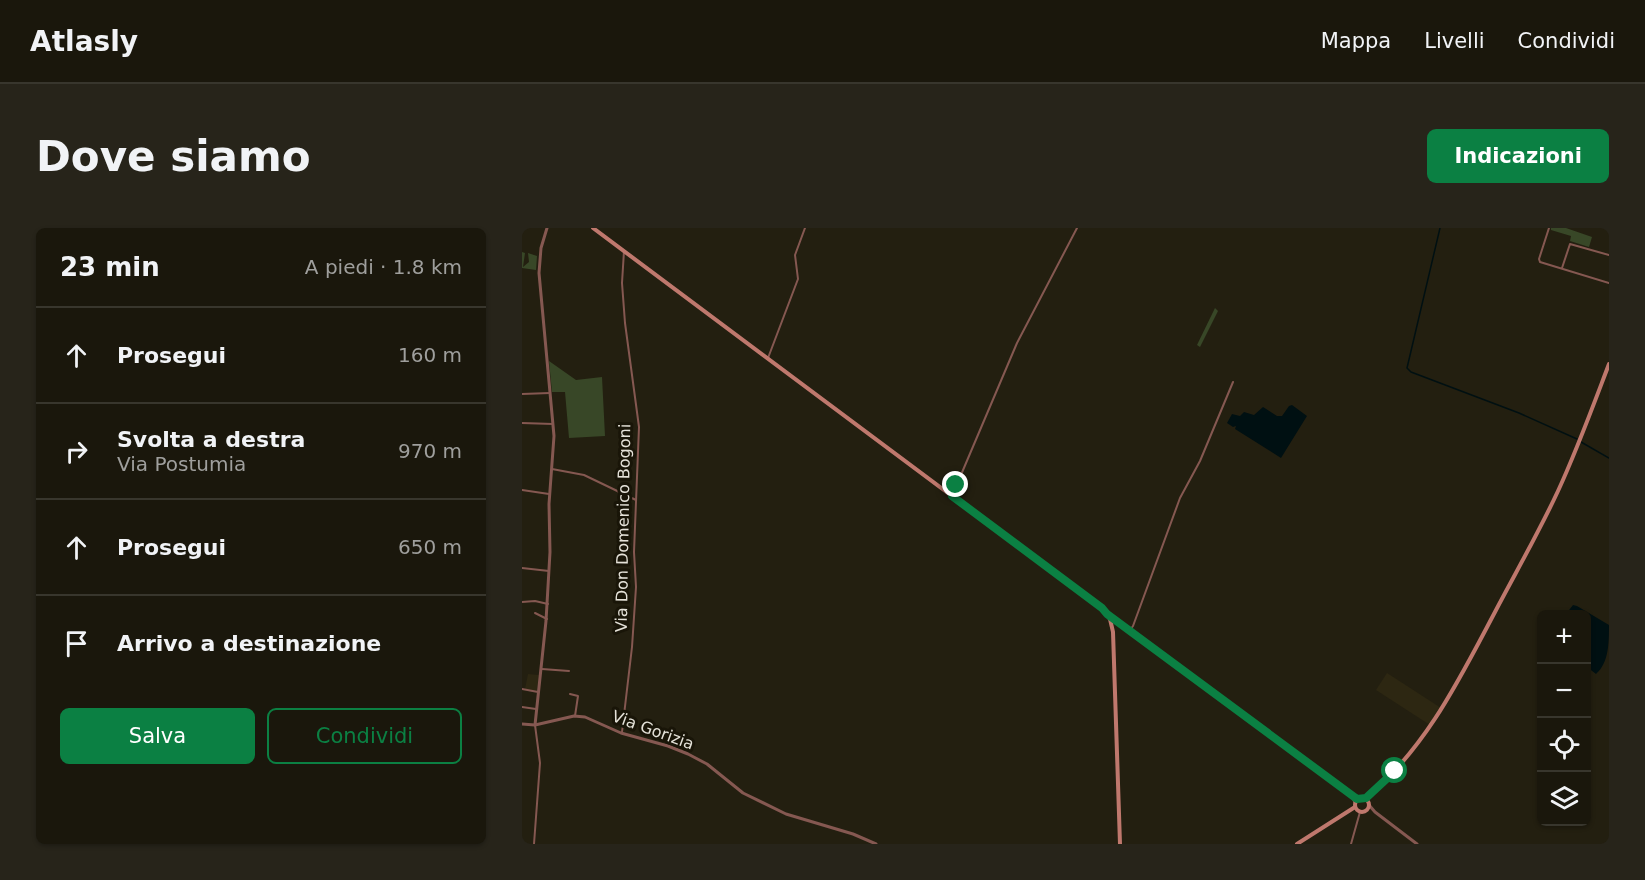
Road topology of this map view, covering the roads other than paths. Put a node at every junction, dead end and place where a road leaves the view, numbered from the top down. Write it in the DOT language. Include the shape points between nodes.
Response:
graph roads {
  1 [pos="547,228"];
  2 [pos="593,228"];
  3 [pos="805,228"];
  4 [pos="1077,228"];
  5 [pos="1549,228"];
  6 [pos="624,251"];
  7 [pos="1609,255"];
  8 [pos="1562,269"];
  9 [pos="1609,283"];
  10 [pos="768,358"];
  11 [pos="1609,364"];
  12 [pos="1233,382"];
  13 [pos="550,393"];
  14 [pos="522,394"];
  15 [pos="522,423"];
  16 [pos="553,424"];
  17 [pos="552,469"];
  18 [pos="522,490"];
  19 [pos="550,494"];
  20 [pos="952,496"];
  21 [pos="636,500"];
  22 [pos="522,568"];
  23 [pos="549,571"];
  24 [pos="522,602"];
  25 [pos="548,604"];
  26 [pos="535,614"];
  27 [pos="1107,614"];
  28 [pos="547,619"];
  29 [pos="1130,630"];
  30 [pos="542,669"];
  31 [pos="569,672"];
  32 [pos="522,690"];
  33 [pos="538,692"];
  34 [pos="570,694"];
  35 [pos="522,707"];
  36 [pos="536,709"];
  37 [pos="575,716"];
  38 [pos="522,724"];
  39 [pos="535,725"];
  40 [pos="621,733"];
  41 [pos="1366,798"];
  42 [pos="1356,802"];
  43 [pos="1368,808"];
  44 [pos="1360,812"];
  45 [pos="534,844"];
  46 [pos="876,844"];
  47 [pos="1120,844"];
  48 [pos="1297,844"];
  49 [pos="1352,844"];
  50 [pos="1417,844"];
  1 -- 13 [label="street" via="539,271"];
  2 -- 6 [label="main road"];
  3 -- 10 [label="street" via="795,255 798,279"];
  4 -- 20 [label="street" via="1017,342"];
  5 -- 8 [label="street" via="1539,261"];
  6 -- 10 [label="main road"];
  6 -- 21 [label="street, Via Don Domenico Bogoni" via="623,304 639,426"];
  7 -- 8 [label="street" via="1570,244"];
  8 -- 9 [label="street"];
  10 -- 20 [label="main road"];
  11 -- 41 [label="main road" via="1548,512 1445,706 1416,747"];
  12 -- 29 [label="street" via="1180,498"];
  13 -- 14 [label="street"];
  13 -- 16 [label="street"];
  15 -- 16 [label="street"];
  16 -- 17 [label="street"];
  17 -- 19 [label="street"];
  17 -- 21 [label="street" via="584,475"];
  18 -- 19 [label="street"];
  19 -- 23 [label="street"];
  20 -- 27 [label="main road"];
  21 -- 40 [label="street, Via Don Domenico Bogoni" via="636,587"];
  22 -- 23 [label="street"];
  23 -- 25 [label="street"];
  24 -- 25 [label="street"];
  25 -- 28 [label="street"];
  26 -- 28 [label="street"];
  27 -- 29 [label="street"];
  27 -- 47 [label="main road" via="1113,632"];
  28 -- 30 [label="street"];
  29 -- 42 [label="street"];
  30 -- 31 [label="street"];
  30 -- 33 [label="street"];
  32 -- 33 [label="street"];
  33 -- 36 [label="street"];
  34 -- 37 [label="street" via="578,696"];
  35 -- 36 [label="street"];
  36 -- 39 [label="street"];
  37 -- 39 [label="street"];
  37 -- 40 [label="street, Via Gorizia"];
  38 -- 39 [label="street"];
  39 -- 45 [label="street" via="540,763"];
  40 -- 46 [label="street, Via Gorizia" via="688,754 743,793 786,814"];
  41 -- 42 [label="main road"];
  41 -- 43 [label="main road"];
  42 -- 44 [label="main road"];
  42 -- 48 [label="main road"];
  43 -- 44 [label="main road"];
  43 -- 50 [label="street"];
  44 -- 49 [label="street"];
}
